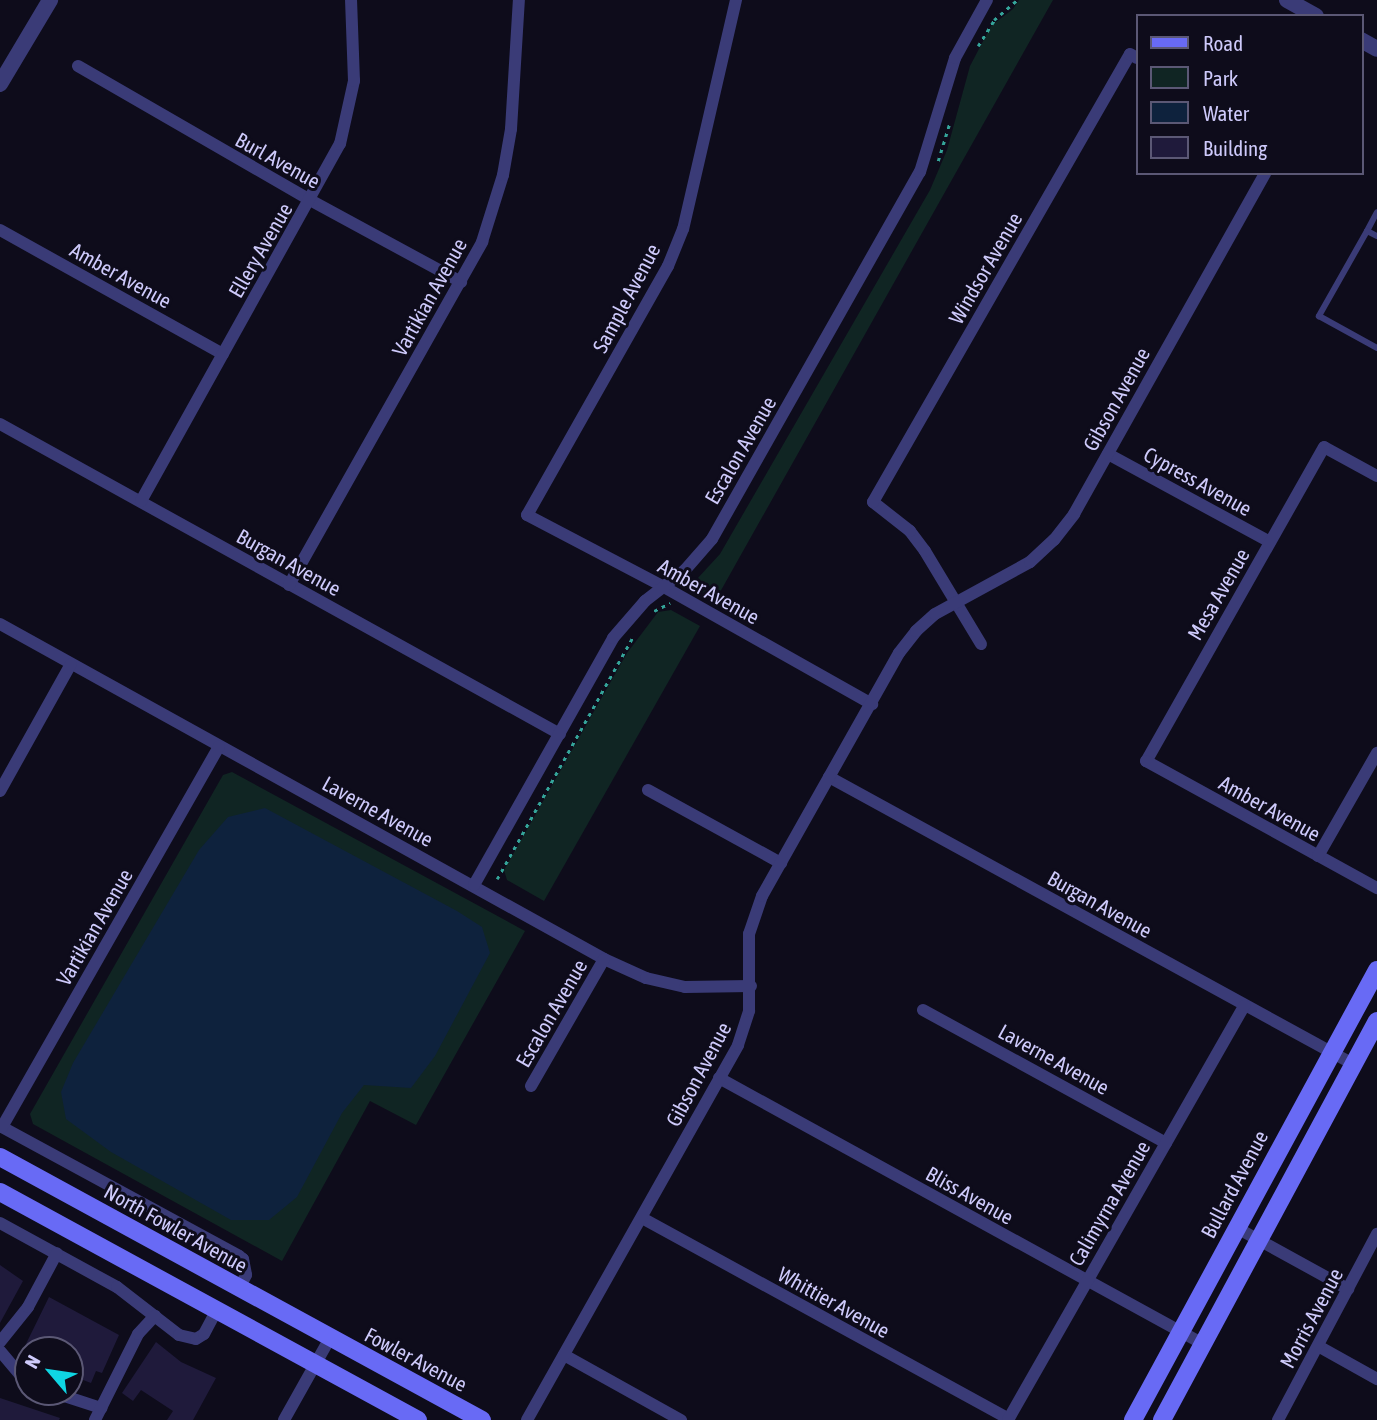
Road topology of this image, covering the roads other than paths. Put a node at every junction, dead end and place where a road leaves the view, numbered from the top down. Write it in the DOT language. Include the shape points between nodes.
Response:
graph roads {
  1 [pos="50,0"];
  2 [pos="349,0"];
  3 [pos="519,0"];
  4 [pos="736,0"];
  5 [pos="987,0"];
  6 [pos="1287,0"];
  7 [pos="1312,14"];
  8 [pos="1133,56"];
  9 [pos="5,66"];
  10 [pos="78,66"];
  11 [pos="0,85"];
  12 [pos="1264,175"];
  13 [pos="310,200"];
  14 [pos="1377,212"];
  15 [pos="0,230"];
  16 [pos="1367,230"];
  17 [pos="1377,236"];
  18 [pos="461,282"];
  19 [pos="1377,348"];
  20 [pos="223,354"];
  21 [pos="0,425"];
  22 [pos="1108,454"];
  23 [pos="1377,476"];
  24 [pos="141,501"];
  25 [pos="527,515"];
  26 [pos="1270,542"];
  27 [pos="289,585"];
  28 [pos="664,587"];
  29 [pos="955,601"];
  30 [pos="0,624"];
  31 [pos="981,644"];
  32 [pos="71,664"];
  33 [pos="872,704"];
  34 [pos="560,734"];
  35 [pos="219,746"];
  36 [pos="1377,753"];
  37 [pos="1146,761"];
  38 [pos="829,777"];
  39 [pos="648,790"];
  40 [pos="0,791"];
  41 [pos="1318,856"];
  42 [pos="781,863"];
  43 [pos="474,885"];
  44 [pos="1377,888"];
  45 [pos="604,959"];
  46 [pos="1377,970"];
  47 [pos="751,986"];
  48 [pos="1244,1006"];
  49 [pos="923,1010"];
  50 [pos="1377,1021"];
  51 [pos="1331,1052"];
  52 [pos="1353,1064"];
  53 [pos="719,1078"];
  54 [pos="531,1086"];
  55 [pos="1,1127"];
  56 [pos="1166,1143"];
  57 [pos="0,1157"];
  58 [pos="0,1192"];
  59 [pos="642,1218"];
  60 [pos="0,1223"];
  61 [pos="1237,1228"];
  62 [pos="1377,1234"];
  63 [pos="1258,1240"];
  64 [pos="57,1253"];
  65 [pos="1087,1282"];
  66 [pos="239,1289"];
  67 [pos="1348,1289"];
  68 [pos="216,1311"];
  69 [pos="155,1316"];
  70 [pos="1181,1332"];
  71 [pos="330,1338"];
  72 [pos="0,1342"];
  73 [pos="1203,1344"];
  74 [pos="1318,1346"];
  75 [pos="0,1351"];
  76 [pos="564,1355"];
  77 [pos="315,1363"];
  78 [pos="14,1368"];
  79 [pos="1377,1380"];
  80 [pos="81,1406"];
  81 [pos="98,1414"];
  82 [pos="284,1420"];
  83 [pos="418,1420"];
  84 [pos="482,1420"];
  85 [pos="527,1420"];
  86 [pos="681,1420"];
  87 [pos="1009,1420"];
  88 [pos="1133,1420"];
  89 [pos="1162,1420"];
  90 [pos="1278,1420"];
  1 -- 9 [label="street"];
  2 -- 13 [label="street, Ellery Avenue" via="354,80 340,144"];
  3 -- 18 [label="street, Vartikian Avenue" via="511,129 503,175 482,242"];
  4 -- 25 [label="street, Sample Avenue" via="682,229 668,266"];
  5 -- 28 [label="street, Escalon Avenue" via="954,58 920,172 712,539"];
  6 -- 7 [label="street"];
  8 -- 29 [label="street, Windsor Avenue" via="873,502 910,531"];
  9 -- 11 [label="street"];
  10 -- 13 [label="street, Burl Avenue"];
  12 -- 22 [label="street, Gibson Avenue"];
  13 -- 18 [label="street, Burl Avenue"];
  13 -- 20 [label="street, Ellery Avenue"];
  14 -- 16 [label="lane"];
  15 -- 20 [label="street, Amber Avenue"];
  16 -- 17 [label="lane"];
  16 -- 19 [label="lane" via="1319,316"];
  18 -- 27 [label="street, Vartikian Avenue"];
  20 -- 24 [label="street, Ellery Avenue"];
  21 -- 24 [label="street, Burgan Avenue"];
  22 -- 26 [label="street, Cypress Avenue"];
  22 -- 29 [label="street, Gibson Avenue" via="1054,540 1030,562"];
  23 -- 26 [label="street, Mesa Avenue" via="1324,447"];
  24 -- 27 [label="street, Burgan Avenue"];
  25 -- 28 [label="street, Amber Avenue"];
  26 -- 37 [label="street, Mesa Avenue"];
  27 -- 34 [label="street, Burgan Avenue"];
  28 -- 33 [label="street, Amber Avenue"];
  28 -- 34 [label="street, Escalon Avenue" via="629,617 613,638"];
  29 -- 31 [label="street"];
  29 -- 33 [label="street, Gibson Avenue" via="916,631"];
  30 -- 32 [label="street, Laverne Avenue"];
  32 -- 35 [label="street, Laverne Avenue"];
  32 -- 40 [label="street"];
  33 -- 38 [label="street, Gibson Avenue"];
  34 -- 43 [label="street, Escalon Avenue"];
  35 -- 43 [label="street, Laverne Avenue"];
  35 -- 55 [label="street, Vartikian Avenue"];
  36 -- 41 [label="street"];
  37 -- 41 [label="street, Amber Avenue"];
  38 -- 42 [label="street, Gibson Avenue"];
  38 -- 48 [label="street, Burgan Avenue"];
  39 -- 42 [label="street"];
  41 -- 44 [label="street, Amber Avenue"];
  42 -- 47 [label="street, Gibson Avenue" via="762,896 749,934"];
  43 -- 45 [label="street, Laverne Avenue"];
  45 -- 47 [label="street, Laverne Avenue" via="646,978 685,987"];
  45 -- 54 [label="street, Escalon Avenue"];
  46 -- 51 [label="main road, Bullard Avenue"];
  47 -- 53 [label="street, Gibson Avenue" via="746,1028"];
  48 -- 51 [label="street, Burgan Avenue"];
  48 -- 56 [label="street, Calimyrna Avenue"];
  49 -- 56 [label="street, Laverne Avenue"];
  50 -- 52 [label="main road"];
  51 -- 52 [label="street, Burgan Avenue"];
  51 -- 61 [label="main road, Bullard Avenue"];
  52 -- 63 [label="main road"];
  53 -- 59 [label="street, Gibson Avenue"];
  53 -- 65 [label="street, Bliss Avenue"];
  55 -- 66 [label="street" via="239,1256 246,1275"];
  56 -- 65 [label="street, Calimyrna Avenue"];
  57 -- 66 [label="main road, North Fowler Avenue"];
  58 -- 68 [label="main road"];
  59 -- 76 [label="street, Gibson Avenue"];
  59 -- 87 [label="street, Whittier Avenue"];
  60 -- 64 [label="street"];
  61 -- 63 [label="street"];
  61 -- 70 [label="main road, Bullard Avenue"];
  62 -- 67 [label="street, Morris Avenue"];
  63 -- 67 [label="street"];
  63 -- 73 [label="main road"];
  64 -- 69 [label="street" via="117,1287"];
  64 -- 72 [label="street" via="28,1307"];
  65 -- 70 [label="street, Bliss Avenue"];
  65 -- 87 [label="street, Calimyrna Avenue"];
  66 -- 71 [label="main road, North Fowler Avenue"];
  67 -- 74 [label="street, Morris Avenue"];
  68 -- 69 [label="street" via="204,1334 196,1339 179,1335"];
  68 -- 77 [label="main road"];
  69 -- 81 [label="street" via="138,1334"];
  70 -- 73 [label="street, Bliss Avenue"];
  70 -- 88 [label="main road, Bullard Avenue"];
  71 -- 77 [label="street"];
  71 -- 84 [label="main road, Fowler Avenue"];
  73 -- 89 [label="main road"];
  74 -- 79 [label="street"];
  74 -- 90 [label="street, Morris Avenue"];
  75 -- 78 [label="street"];
  76 -- 85 [label="street, Gibson Avenue"];
  76 -- 86 [label="street"];
  77 -- 82 [label="street"];
  77 -- 83 [label="main road"];
  80 -- 81 [label="street"];
}
